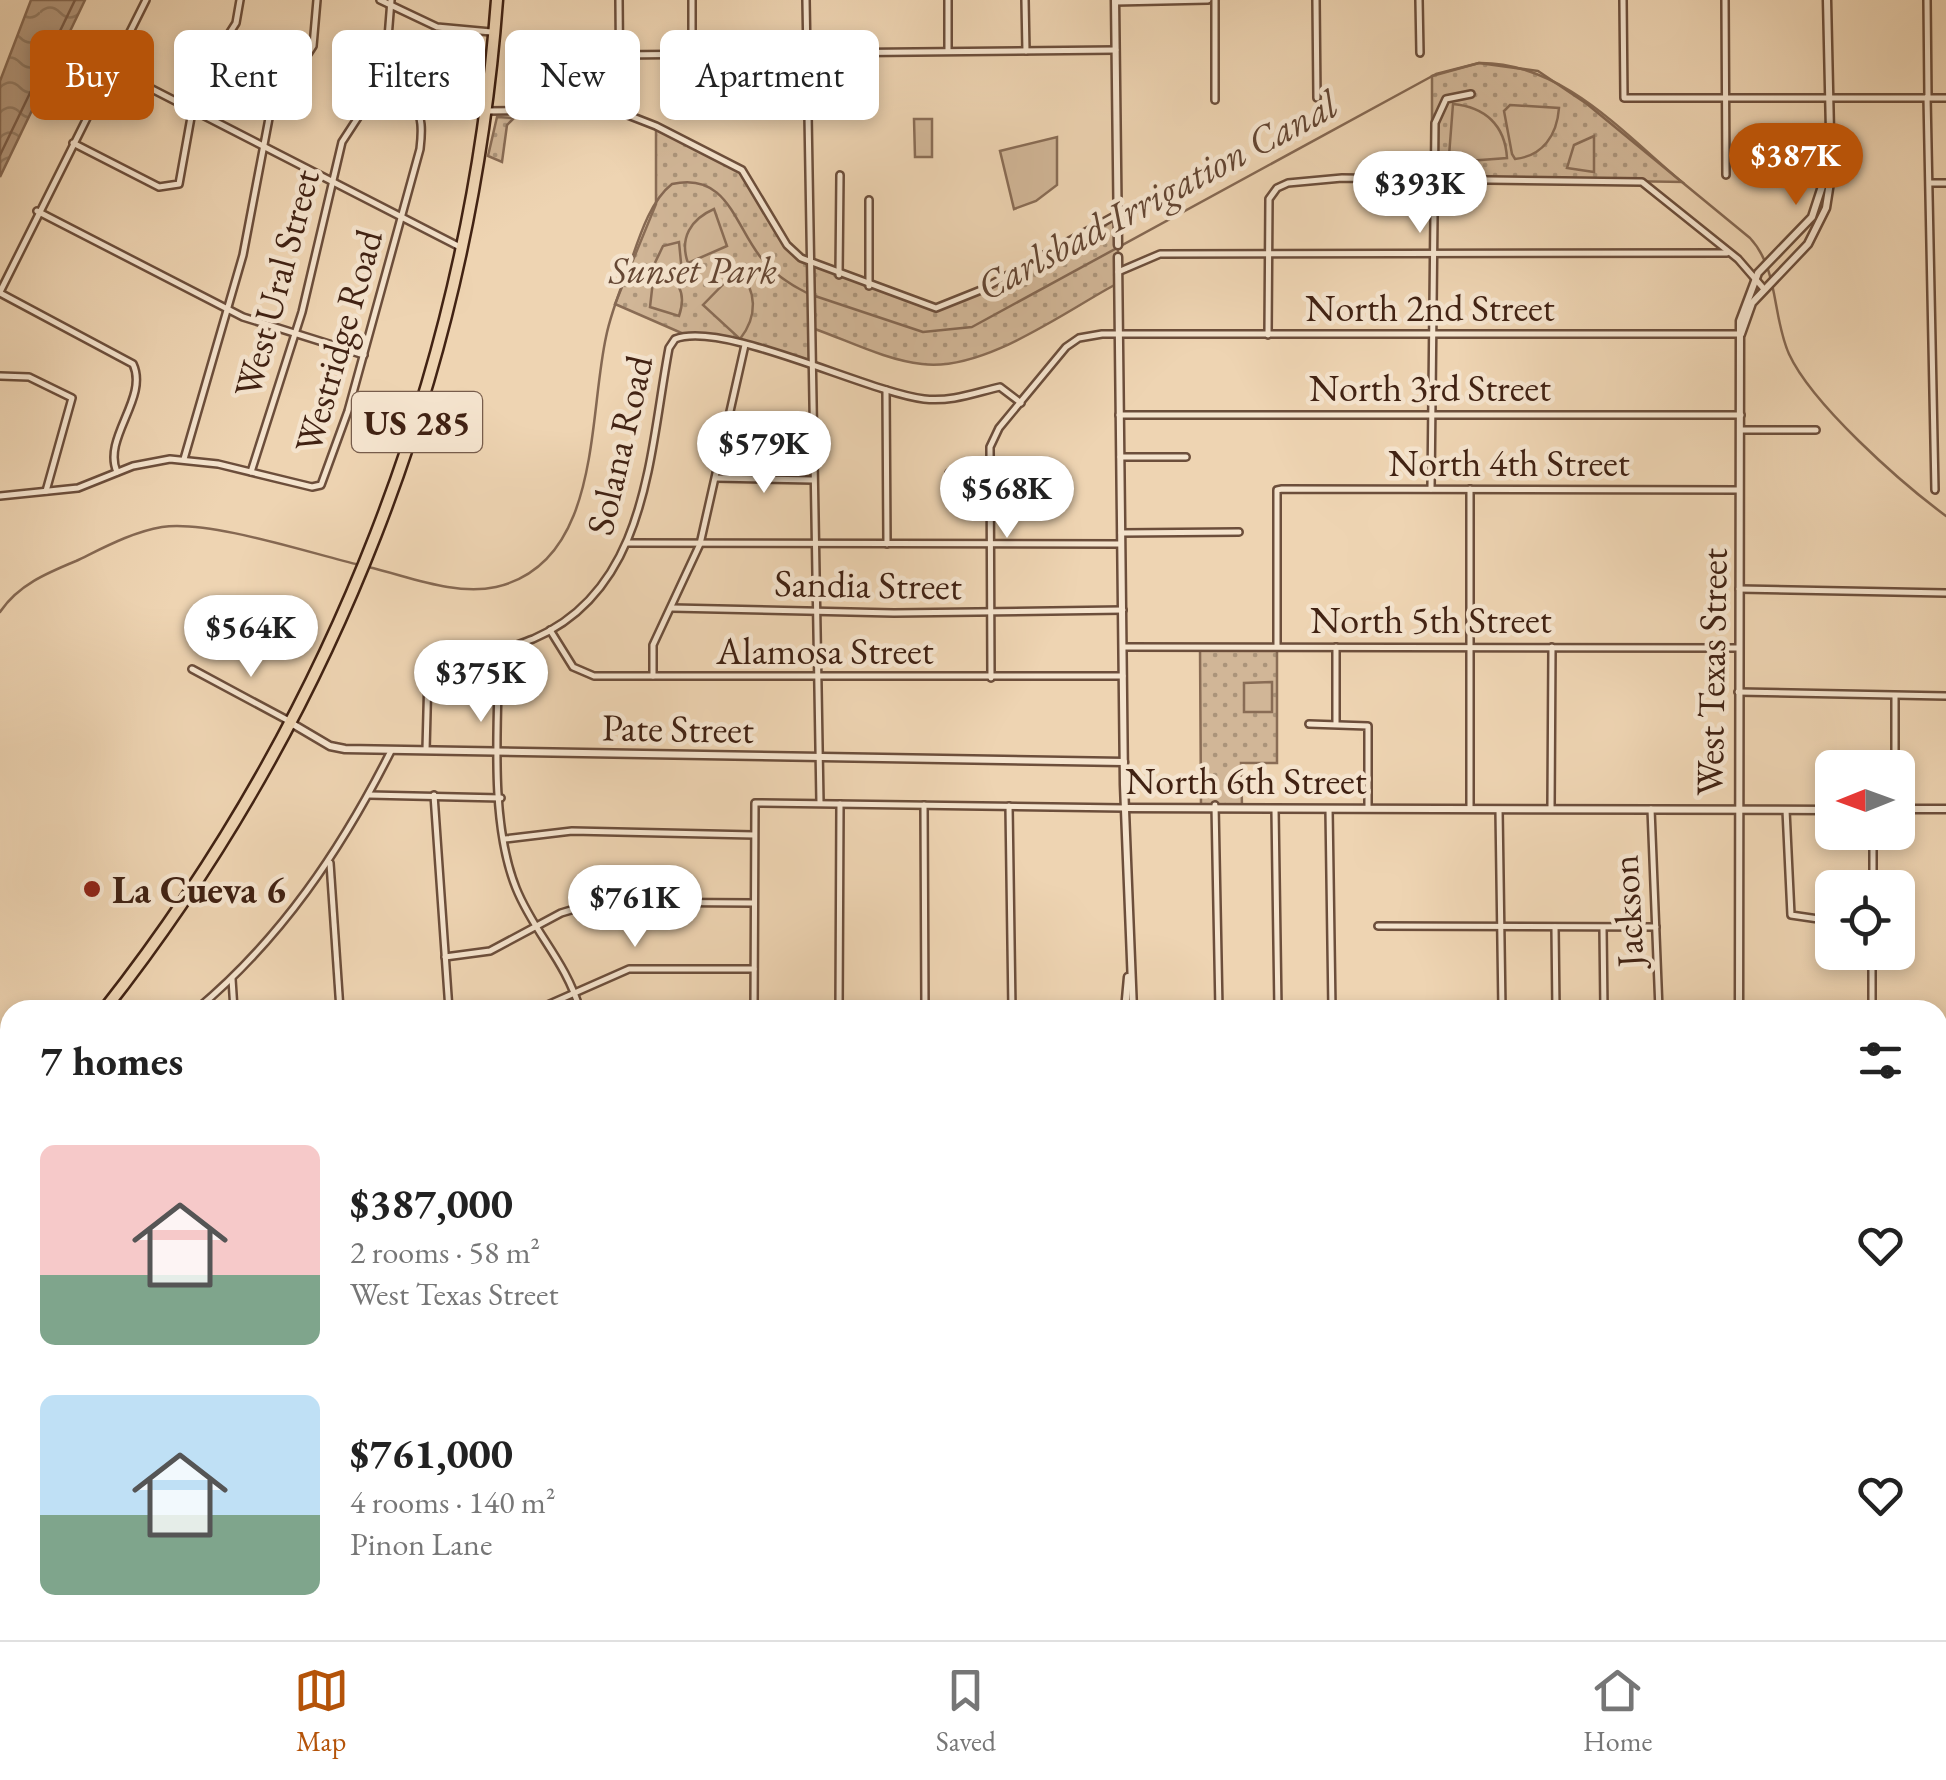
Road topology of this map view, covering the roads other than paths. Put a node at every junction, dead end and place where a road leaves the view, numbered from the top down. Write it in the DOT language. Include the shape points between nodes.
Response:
graph roads {
  1 [pos="146,0"];
  2 [pos="240,0"];
  3 [pos="318,0"];
  4 [pos="380,0"];
  5 [pos="497,0"];
  6 [pos="619,0"];
  7 [pos="692,0"];
  8 [pos="806,0"];
  9 [pos="948,0"];
  10 [pos="1025,0"];
  11 [pos="1212,0"];
  12 [pos="1316,0"];
  13 [pos="1419,0"];
  14 [pos="1623,0"];
  15 [pos="1725,0"];
  16 [pos="1827,0"];
  17 [pos="1927,0"];
  18 [pos="1115,1"];
  19 [pos="391,2"];
  20 [pos="131,30"];
  21 [pos="232,30"];
  22 [pos="390,30"];
  23 [pos="620,30"];
  24 [pos="692,30"];
  25 [pos="807,30"];
  26 [pos="494,32"];
  27 [pos="1116,50"];
  28 [pos="879,51"];
  29 [pos="948,51"];
  30 [pos="1026,51"];
  31 [pos="1420,53"];
  32 [pos="1471,94"];
  33 [pos="1726,97"];
  34 [pos="1927,97"];
  35 [pos="1317,98"];
  36 [pos="1828,98"];
  37 [pos="1946,98"];
  38 [pos="1215,100"];
  39 [pos="486,111"];
  40 [pos="505,111"];
  41 [pos="84,120"];
  42 [pos="192,120"];
  43 [pos="213,120"];
  44 [pos="355,120"];
  45 [pos="422,120"];
  46 [pos="639,120"];
  47 [pos="808,120"];
  48 [pos="72,143"];
  49 [pos="264,146"];
  50 [pos="1828,168"];
  51 [pos="840,174"];
  52 [pos="1726,175"];
  53 [pos="1432,178"];
  54 [pos="333,182"];
  55 [pos="1931,183"];
  56 [pos="1946,183"];
  57 [pos="869,200"];
  58 [pos="37,211"];
  59 [pos="1118,214"];
  60 [pos="402,218"];
  61 [pos="1118,244"];
  62 [pos="463,248"];
  63 [pos="1433,253"];
  64 [pos="1268,254"];
  65 [pos="1730,254"];
  66 [pos="1118,257"];
  67 [pos="809,262"];
  68 [pos="1118,272"];
  69 [pos="839,275"];
  70 [pos="1756,275"];
  71 [pos="870,286"];
  72 [pos="1764,289"];
  73 [pos="0,292"];
  74 [pos="226,310"];
  75 [pos="294,334"];
  76 [pos="1742,334"];
  77 [pos="1118,335"];
  78 [pos="1268,335"];
  79 [pos="1432,335"];
  80 [pos="745,345"];
  81 [pos="364,354"];
  82 [pos="811,365"];
  83 [pos="0,376"];
  84 [pos="886,390"];
  85 [pos="1021,403"];
  86 [pos="1120,415"];
  87 [pos="1431,415"];
  88 [pos="1741,415"];
  89 [pos="1741,430"];
  90 [pos="1816,430"];
  91 [pos="1120,457"];
  92 [pos="1186,457"];
  93 [pos="184,459"];
  94 [pos="117,472"];
  95 [pos="252,472"];
  96 [pos="988,472"];
  97 [pos="949,473"];
  98 [pos="716,478"];
  99 [pos="814,480"];
  100 [pos="1470,488"];
  101 [pos="1431,489"];
  102 [pos="1740,490"];
  103 [pos="1935,490"];
  104 [pos="46,491"];
  105 [pos="0,496"];
  106 [pos="1239,532"];
  107 [pos="1121,533"];
  108 [pos="626,543"];
  109 [pos="700,544"];
  110 [pos="888,544"];
  111 [pos="1121,544"];
  112 [pos="815,545"];
  113 [pos="990,546"];
  114 [pos="1739,589"];
  115 [pos="1946,593"];
  116 [pos="672,608"];
  117 [pos="1122,610"];
  118 [pos="816,612"];
  119 [pos="990,613"];
  120 [pos="550,630"];
  121 [pos="1277,645"];
  122 [pos="1336,646"];
  123 [pos="1123,647"];
  124 [pos="1470,647"];
  125 [pos="1552,647"];
  126 [pos="1738,648"];
  127 [pos="499,650"];
  128 [pos="192,669"];
  129 [pos="653,676"];
  130 [pos="1123,676"];
  131 [pos="991,678"];
  132 [pos="818,679"];
  133 [pos="1738,692"];
  134 [pos="1896,696"];
  135 [pos="1946,696"];
  136 [pos="292,722"];
  137 [pos="1309,724"];
  138 [pos="1336,724"];
  139 [pos="392,750"];
  140 [pos="426,750"];
  141 [pos="1895,750"];
  142 [pos="498,751"];
  143 [pos="818,758"];
  144 [pos="1124,762"];
  145 [pos="368,795"];
  146 [pos="434,795"];
  147 [pos="500,798"];
  148 [pos="820,803"];
  149 [pos="840,804"];
  150 [pos="924,805"];
  151 [pos="1215,805"];
  152 [pos="1009,806"];
  153 [pos="1276,806"];
  154 [pos="1329,806"];
  155 [pos="1368,806"];
  156 [pos="1470,807"];
  157 [pos="1499,807"];
  158 [pos="1125,808"];
  159 [pos="1551,808"];
  160 [pos="1651,809"];
  161 [pos="1915,809"];
  162 [pos="1946,809"];
  163 [pos="1737,810"];
  164 [pos="1786,810"];
  165 [pos="1815,810"];
  166 [pos="754,835"];
  167 [pos="504,838"];
  168 [pos="330,861"];
  169 [pos="754,903"];
  170 [pos="1815,920"];
  171 [pos="538,926"];
  172 [pos="1378,926"];
  173 [pos="1500,927"];
  174 [pos="1555,927"];
  175 [pos="1656,927"];
  176 [pos="1602,928"];
  177 [pos="445,957"];
  178 [pos="754,970"];
  179 [pos="1872,970"];
  180 [pos="1129,976"];
  181 [pos="232,979"];
  182 [pos="574,990"];
  183 [pos="111,1000"];
  184 [pos="208,1000"];
  185 [pos="233,1000"];
  186 [pos="339,1000"];
  187 [pos="448,1000"];
  188 [pos="555,1000"];
  189 [pos="577,1000"];
  190 [pos="754,1000"];
  191 [pos="839,1000"];
  192 [pos="925,1000"];
  193 [pos="1012,1000"];
  194 [pos="1126,1000"];
  195 [pos="1131,1000"];
  196 [pos="1219,1000"];
  197 [pos="1278,1000"];
  198 [pos="1332,1000"];
  199 [pos="1502,1000"];
  200 [pos="1556,1000"];
  201 [pos="1604,1000"];
  202 [pos="1659,1000"];
  203 [pos="1739,1000"];
  204 [pos="1872,1000"];
  1 -- 20 [label="street"];
  2 -- 21 [label="street"];
  3 -- 49 [label="street" via="313,46 272,108"];
  4 -- 19 [label="street"];
  5 -- 26 [label="highway, US 285"];
  6 -- 23 [label="street"];
  7 -- 24 [label="street"];
  8 -- 25 [label="street"];
  9 -- 29 [label="street"];
  10 -- 30 [label="street"];
  11 -- 18 [label="street"];
  11 -- 38 [label="street"];
  12 -- 35 [label="street"];
  13 -- 31 [label="street"];
  14 -- 33 [label="street" via="1624,98"];
  15 -- 33 [label="street"];
  16 -- 36 [label="street"];
  17 -- 34 [label="street"];
  18 -- 27 [label="street"];
  19 -- 22 [label="street, West Ural Street"];
  19 -- 26 [label="street" via="437,28"];
  26 -- 39 [label="highway, US 285"];
  27 -- 30 [label="street"];
  27 -- 59 [label="street"];
  28 -- 29 [label="street"];
  29 -- 30 [label="street"];
  32 -- 53 [label="street" via="1450,96 1438,109"];
  33 -- 36 [label="street"];
  33 -- 52 [label="street"];
  34 -- 36 [label="street"];
  34 -- 37 [label="street"];
  34 -- 55 [label="street"];
  36 -- 50 [label="street"];
  39 -- 40 [label="street"];
  39 -- 62 [label="highway, US 285"];
  41 -- 48 [label="street"];
  42 -- 48 [label="street" via="183,178 171,189"];
  43 -- 49 [label="street"];
  44 -- 54 [label="street, West Ural Street" via="344,135"];
  45 -- 60 [label="street, Westridge Road"];
  46 -- 67 [label="street" via="736,165 786,244"];
  47 -- 67 [label="street"];
  48 -- 58 [label="street"];
  49 -- 54 [label="street"];
  49 -- 74 [label="street"];
  50 -- 70 [label="street" via="1812,217"];
  50 -- 72 [label="street, West Texas Street" via="1818,229"];
  51 -- 69 [label="street"];
  53 -- 63 [label="street"];
  53 -- 64 [label="street" via="1282,184 1269,199"];
  53 -- 65 [label="street" via="1645,183"];
  54 -- 60 [label="street"];
  54 -- 75 [label="street, West Ural Street"];
  55 -- 56 [label="street"];
  55 -- 103 [label="street"];
  57 -- 71 [label="street"];
  58 -- 73 [label="street"];
  58 -- 74 [label="street"];
  59 -- 61 [label="street"];
  59 -- 71 [label="street" via="946,307 930,308"];
  60 -- 62 [label="street"];
  60 -- 81 [label="street, Westridge Road"];
  61 -- 66 [label="street"];
  62 -- 136 [label="highway, US 285" via="430,381 368,558"];
  63 -- 64 [label="street"];
  63 -- 65 [label="street"];
  63 -- 79 [label="street"];
  64 -- 68 [label="street" via="1152,254"];
  64 -- 78 [label="street"];
  65 -- 70 [label="street"];
  66 -- 68 [label="street"];
  67 -- 69 [label="street"];
  67 -- 82 [label="street"];
  68 -- 77 [label="street"];
  69 -- 71 [label="street"];
  70 -- 72 [label="street"];
  70 -- 76 [label="street, West Texas Street" via="1742,309"];
  72 -- 76 [label="street, West Texas Street"];
  73 -- 94 [label="street" via="133,364 137,376 115,452"];
  74 -- 75 [label="street"];
  74 -- 93 [label="street"];
  75 -- 81 [label="street"];
  75 -- 95 [label="street, West Ural Street"];
  76 -- 79 [label="street, North 2nd Street"];
  76 -- 88 [label="street, West Texas Street"];
  77 -- 78 [label="street, North 2nd Street"];
  77 -- 85 [label="street" via="1073,341"];
  77 -- 86 [label="street"];
  78 -- 79 [label="street, North 2nd Street"];
  79 -- 87 [label="street"];
  80 -- 82 [label="street, Solana Road"];
  80 -- 98 [label="street"];
  80 -- 108 [label="street, Solana Road" via="686,335 670,343 645,481"];
  81 -- 95 [label="street, Westridge Road" via="322,485"];
  82 -- 84 [label="street, Solana Road"];
  82 -- 99 [label="street"];
  83 -- 104 [label="street" via="30,377 72,398"];
  84 -- 85 [label="street, Solana Road" via="941,400 1000,387"];
  84 -- 110 [label="street"];
  85 -- 96 [label="street" via="992,440"];
  86 -- 87 [label="street, North 3rd Street"];
  86 -- 91 [label="street"];
  87 -- 88 [label="street, North 3rd Street"];
  87 -- 101 [label="street"];
  88 -- 89 [label="street, West Texas Street"];
  89 -- 90 [label="street"];
  89 -- 102 [label="street, West Texas Street"];
  91 -- 92 [label="street"];
  91 -- 107 [label="street"];
  93 -- 94 [label="street, Westridge Road"];
  93 -- 95 [label="street, Westridge Road"];
  94 -- 104 [label="street, Westridge Road" via="87,486"];
  96 -- 97 [label="street"];
  96 -- 113 [label="street"];
  98 -- 99 [label="street"];
  98 -- 109 [label="street"];
  99 -- 112 [label="street"];
  100 -- 101 [label="street, North 4th Street"];
  100 -- 102 [label="street, North 4th Street"];
  100 -- 124 [label="street"];
  101 -- 121 [label="street, North 4th Street" via="1277,490"];
  102 -- 114 [label="street, West Texas Street"];
  104 -- 105 [label="street, Westridge Road"];
  106 -- 107 [label="street"];
  107 -- 111 [label="street"];
  108 -- 109 [label="street"];
  108 -- 120 [label="street, Solana Road" via="603,588"];
  109 -- 112 [label="street"];
  109 -- 116 [label="street"];
  110 -- 112 [label="street"];
  110 -- 113 [label="street"];
  111 -- 113 [label="street"];
  111 -- 117 [label="street"];
  112 -- 118 [label="street"];
  113 -- 119 [label="street"];
  114 -- 115 [label="street"];
  114 -- 126 [label="street, West Texas Street"];
  116 -- 118 [label="street, Sandia Street"];
  116 -- 129 [label="street" via="654,645"];
  117 -- 119 [label="street, Sandia Street"];
  117 -- 123 [label="street"];
  118 -- 119 [label="street, Sandia Street"];
  118 -- 132 [label="street"];
  119 -- 131 [label="street"];
  120 -- 127 [label="street, Solana Road"];
  120 -- 129 [label="street, Alamosa Street" via="581,673"];
  121 -- 122 [label="street, North 5th Street"];
  121 -- 123 [label="street, North 5th Street"];
  122 -- 124 [label="street, North 5th Street"];
  122 -- 138 [label="street"];
  123 -- 130 [label="street"];
  124 -- 125 [label="street, North 5th Street"];
  124 -- 156 [label="street"];
  125 -- 126 [label="street, North 5th Street"];
  125 -- 159 [label="street"];
  126 -- 133 [label="street, West Texas Street"];
  127 -- 140 [label="street, Solana Road" via="453,650 433,660"];
  127 -- 142 [label="street"];
  128 -- 136 [label="street, Pate Street"];
  129 -- 132 [label="street, Alamosa Street"];
  130 -- 131 [label="street, Alamosa Street"];
  130 -- 144 [label="street"];
  131 -- 132 [label="street, Alamosa Street"];
  132 -- 143 [label="street"];
  133 -- 134 [label="street"];
  133 -- 163 [label="street, West Texas Street"];
  134 -- 135 [label="street"];
  134 -- 141 [label="street"];
  136 -- 139 [label="street, Pate Street" via="338,748"];
  136 -- 183 [label="highway, US 285" via="218,849"];
  137 -- 138 [label="street"];
  138 -- 155 [label="street" via="1368,727"];
  139 -- 140 [label="street, Pate Street"];
  139 -- 145 [label="street"];
  140 -- 142 [label="street, Pate Street"];
  142 -- 143 [label="street, Pate Street"];
  142 -- 147 [label="street"];
  143 -- 144 [label="street, Pate Street"];
  143 -- 148 [label="street"];
  144 -- 158 [label="street"];
  145 -- 146 [label="street"];
  145 -- 168 [label="street"];
  146 -- 147 [label="street"];
  146 -- 177 [label="street"];
  147 -- 167 [label="street"];
  148 -- 149 [label="street, North 6th Street"];
  148 -- 166 [label="street, North 6th Street" via="754,803"];
  149 -- 150 [label="street, North 6th Street"];
  149 -- 191 [label="street"];
  150 -- 152 [label="street, North 6th Street"];
  150 -- 192 [label="street"];
  151 -- 153 [label="street, North 6th Street"];
  151 -- 158 [label="street, North 6th Street"];
  151 -- 196 [label="street"];
  152 -- 158 [label="street, North 6th Street"];
  152 -- 193 [label="street"];
  153 -- 154 [label="street, North 6th Street"];
  153 -- 197 [label="street"];
  154 -- 155 [label="street, North 6th Street"];
  154 -- 198 [label="street"];
  155 -- 156 [label="street, North 6th Street"];
  156 -- 157 [label="street, North 6th Street"];
  157 -- 159 [label="street, North 6th Street"];
  157 -- 173 [label="street"];
  158 -- 180 [label="street"];
  159 -- 160 [label="street, North 6th Street"];
  160 -- 163 [label="street, North 6th Street"];
  160 -- 175 [label="street, Jackson"];
  161 -- 162 [label="street"];
  163 -- 164 [label="street, North 6th Street"];
  163 -- 203 [label="street, West Texas Street"];
  164 -- 165 [label="street, North 6th Street"];
  164 -- 170 [label="street" via="1791,914"];
  166 -- 167 [label="street" via="572,831"];
  166 -- 169 [label="street"];
  167 -- 171 [label="street" via="515,887"];
  168 -- 181 [label="street"];
  168 -- 186 [label="street"];
  169 -- 171 [label="street" via="598,902"];
  169 -- 178 [label="street"];
  171 -- 177 [label="street" via="490,951"];
  171 -- 182 [label="street"];
  172 -- 173 [label="street"];
  173 -- 174 [label="street"];
  173 -- 199 [label="street"];
  174 -- 176 [label="street"];
  174 -- 200 [label="street"];
  175 -- 176 [label="street"];
  175 -- 202 [label="street, Jackson"];
  176 -- 201 [label="street"];
  177 -- 187 [label="street"];
  178 -- 182 [label="street" via="637,968"];
  178 -- 190 [label="street"];
  179 -- 204 [label="street"];
  180 -- 194 [label="street"];
  180 -- 195 [label="street"];
  181 -- 184 [label="street"];
  181 -- 185 [label="street"];
  182 -- 188 [label="street"];
  182 -- 189 [label="street"];
}
